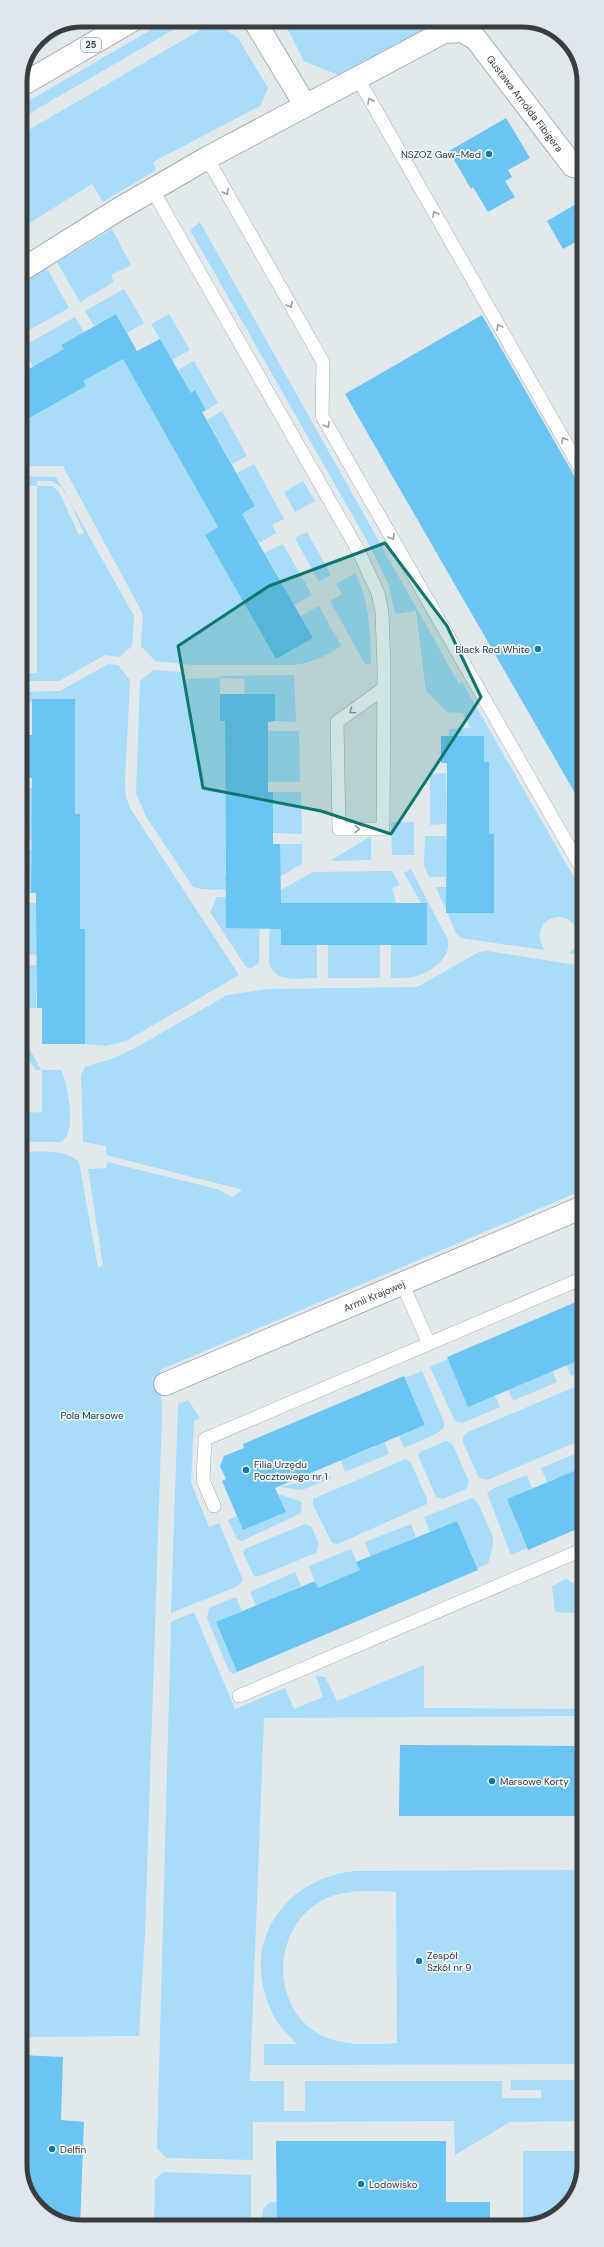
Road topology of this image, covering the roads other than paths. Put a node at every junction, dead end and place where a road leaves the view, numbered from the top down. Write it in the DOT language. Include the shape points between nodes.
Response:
graph roads {
  1 [pos="121,27"];
  2 [pos="258,27"];
  3 [pos="357,77"];
  4 [pos="27,82"];
  5 [pos="304,105"];
  6 [pos="207,158"];
  7 [pos="577,167"];
  8 [pos="152,189"];
  9 [pos="27,266"];
  10 [pos="577,462"];
  11 [pos="384,688"];
  12 [pos="577,861"];
  13 [pos="577,1209"];
  14 [pos="577,1281"];
  15 [pos="402,1283"];
  16 [pos="429,1344"];
  17 [pos="165,1384"];
  18 [pos="214,1506"];
  19 [pos="577,1552"];
  20 [pos="239,1696"];
  1 -- 4 [label="street, 25"];
  2 -- 5 [label="street"];
  3 -- 5 [label="street"];
  3 -- 7 [label="street, Gustawa Arnolda Fibigera" via="444,32 462,31 480,45 573,166"];
  10 -- 3 [label="lane, one-way"];
  5 -- 6 [label="street"];
  6 -- 8 [label="street"];
  6 -- 12 [label="lane, one-way" via="324,362 322,416"];
  8 -- 9 [label="street"];
  8 -- 11 [label="lane" via="370,573 382,612"];
  11 -- 11 [label="lane, one-way" via="337,722 339,829 383,829"];
  13 -- 15 [label="street, Armii Krajowej"];
  14 -- 16 [label="lane"];
  15 -- 16 [label="lane"];
  15 -- 17 [label="street, Armii Krajowej"];
  16 -- 18 [label="lane" via="205,1439 203,1480"];
  19 -- 20 [label="lane"];
}
